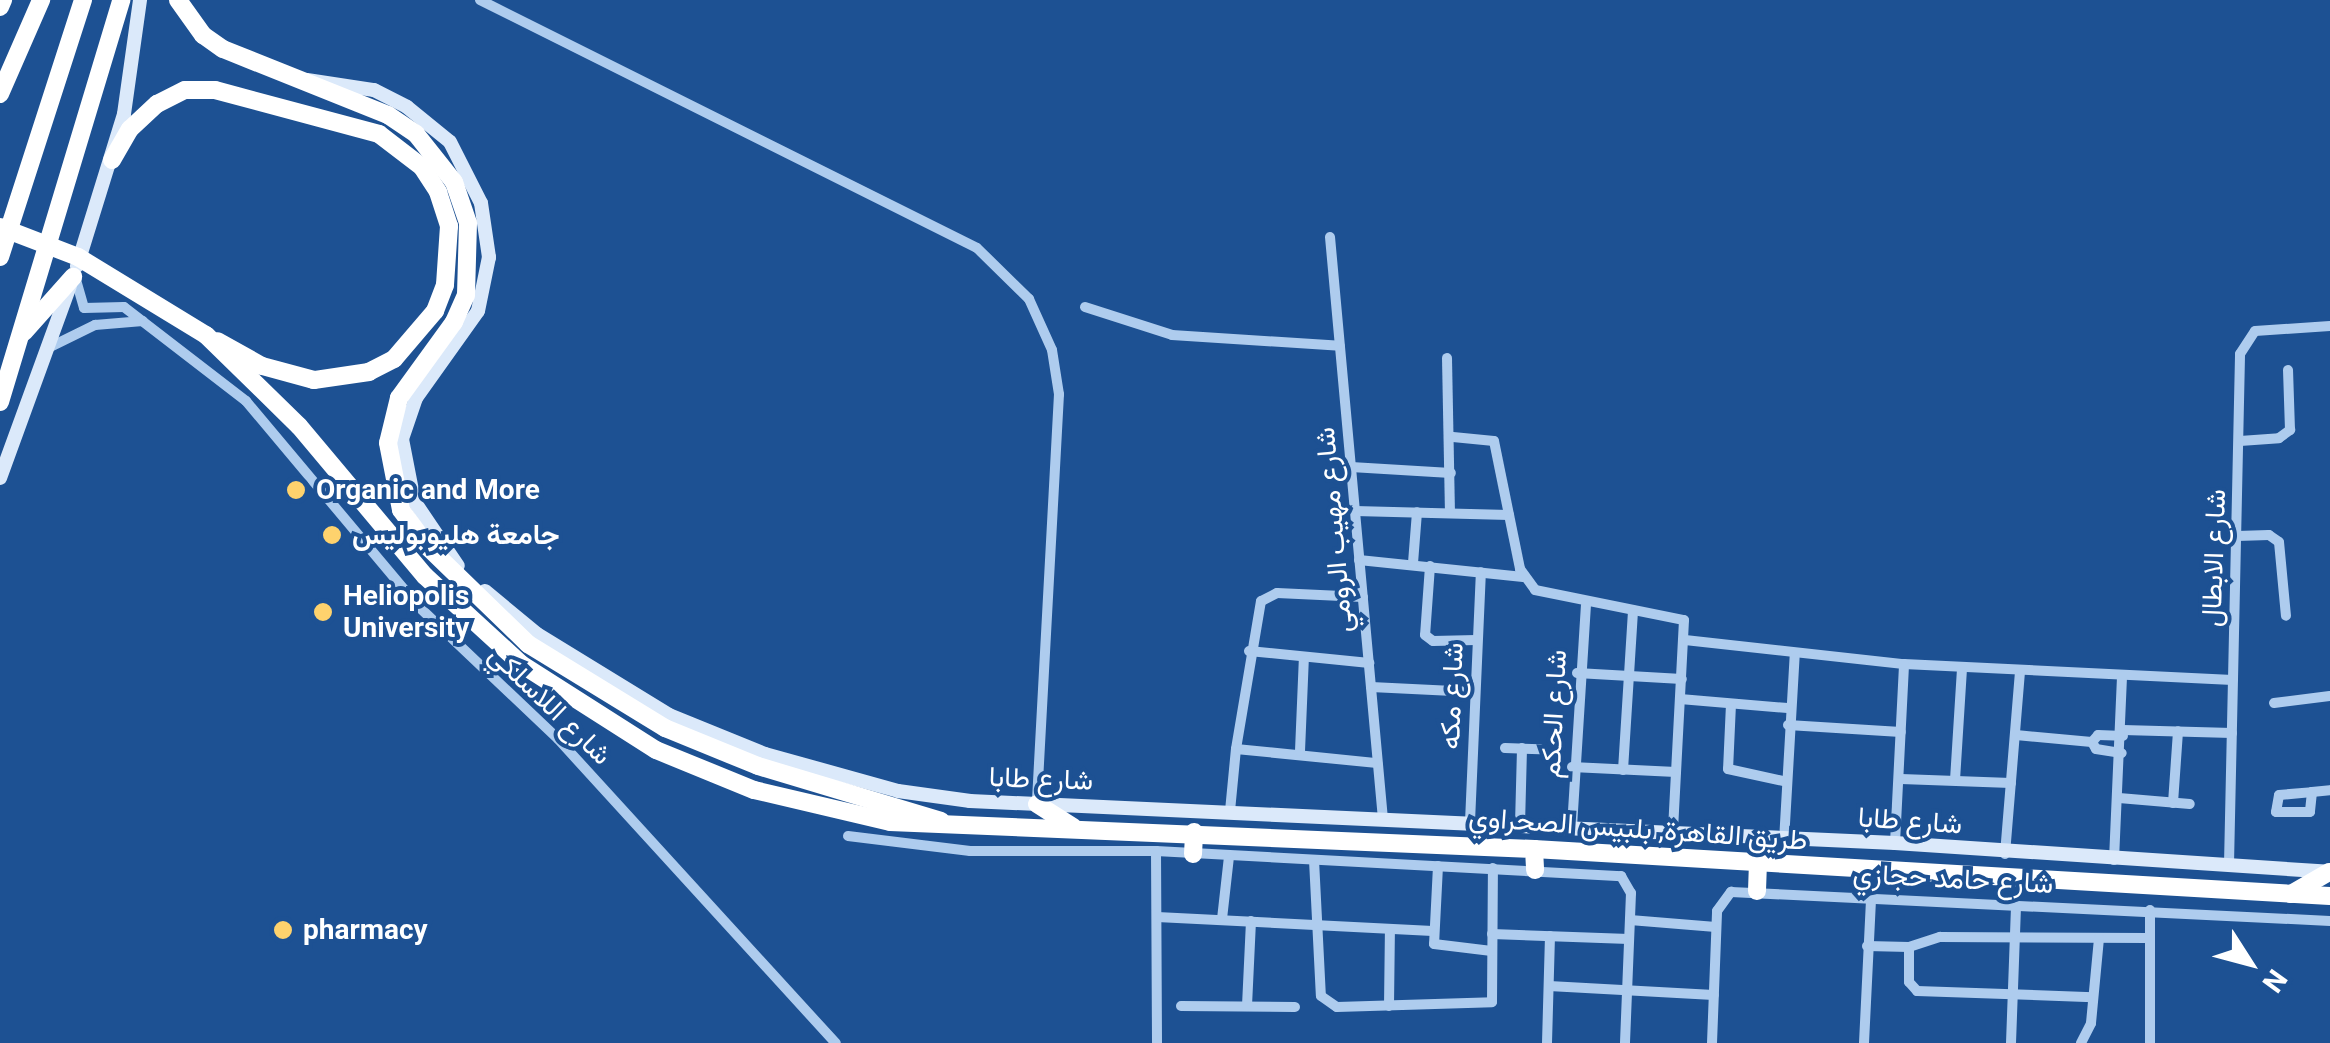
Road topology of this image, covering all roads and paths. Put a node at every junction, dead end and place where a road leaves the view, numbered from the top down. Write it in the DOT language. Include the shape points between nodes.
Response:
graph roads {
  1 [pos="40,0"];
  2 [pos="82,0"];
  3 [pos="121,0"];
  4 [pos="140,0"];
  5 [pos="178,0"];
  6 [pos="480,0"];
  7 [pos="0,94"];
  8 [pos="112,160"];
  9 [pos="0,227"];
  10 [pos="1330,238"];
  11 [pos="0,256"];
  12 [pos="74,274"];
  13 [pos="1085,307"];
  14 [pos="144,321"];
  15 [pos="2328,325"];
  16 [pos="206,335"];
  17 [pos="20,336"];
  18 [pos="1340,346"];
  19 [pos="42,352"];
  20 [pos="1447,358"];
  21 [pos="2288,370"];
  22 [pos="0,402"];
  23 [pos="1452,437"];
  24 [pos="2240,441"];
  25 [pos="1351,468"];
  26 [pos="1451,473"];
  27 [pos="0,478"];
  28 [pos="1355,511"];
  29 [pos="1418,512"];
  30 [pos="1450,512"];
  31 [pos="1509,515"];
  32 [pos="2237,536"];
  33 [pos="1359,560"];
  34 [pos="1413,563"];
  35 [pos="1430,566"];
  36 [pos="1481,572"];
  37 [pos="1524,577"];
  38 [pos="1363,597"];
  39 [pos="1586,605"];
  40 [pos="1633,610"];
  41 [pos="2286,616"];
  42 [pos="1686,634"];
  43 [pos="532,639"];
  44 [pos="1476,640"];
  45 [pos="1249,651"];
  46 [pos="1794,653"];
  47 [pos="1304,657"];
  48 [pos="1368,663"];
  49 [pos="1904,664"];
  50 [pos="1962,668"];
  51 [pos="2020,671"];
  52 [pos="1577,674"];
  53 [pos="1628,676"];
  54 [pos="2122,676"];
  55 [pos="1682,680"];
  56 [pos="2233,680"];
  57 [pos="1370,687"];
  58 [pos="1474,692"];
  59 [pos="2330,696"];
  60 [pos="1680,699"];
  61 [pos="1732,704"];
  62 [pos="2274,704"];
  63 [pos="1788,708"];
  64 [pos="1788,725"];
  65 [pos="2178,731"];
  66 [pos="1901,732"];
  67 [pos="2123,733"];
  68 [pos="2232,733"];
  69 [pos="2016,735"];
  70 [pos="2092,742"];
  71 [pos="1504,748"];
  72 [pos="1522,748"];
  73 [pos="1236,749"];
  74 [pos="1540,749"];
  75 [pos="1300,751"];
  76 [pos="2122,753"];
  77 [pos="1378,763"];
  78 [pos="1572,768"];
  79 [pos="1624,770"];
  80 [pos="1676,772"];
  81 [pos="1901,779"];
  82 [pos="1954,780"];
  83 [pos="1783,781"];
  84 [pos="2011,783"];
  85 [pos="2330,790"];
  86 [pos="2312,792"];
  87 [pos="2119,798"];
  88 [pos="2173,803"];
  89 [pos="1037,804"];
  90 [pos="2190,804"];
  91 [pos="1230,810"];
  92 [pos="1382,819"];
  93 [pos="942,821"];
  94 [pos="1470,822"];
  95 [pos="1520,825"];
  96 [pos="1074,827"];
  97 [pos="1572,827"];
  98 [pos="1194,832"];
  99 [pos="1673,834"];
  100 [pos="848,836"];
  101 [pos="1784,841"];
  102 [pos="1896,843"];
  103 [pos="1534,848"];
  104 [pos="1156,851"];
  105 [pos="1193,854"];
  106 [pos="2005,854"];
  107 [pos="1230,857"];
  108 [pos="1314,860"];
  109 [pos="2114,860"];
  110 [pos="1758,864"];
  111 [pos="2229,864"];
  112 [pos="1438,866"];
  113 [pos="1493,868"];
  114 [pos="1535,870"];
  115 [pos="2330,872"];
  116 [pos="1756,891"];
  117 [pos="2290,894"];
  118 [pos="2330,896"];
  119 [pos="1871,898"];
  120 [pos="2016,905"];
  121 [pos="2150,910"];
  122 [pos="1157,917"];
  123 [pos="1222,920"];
  124 [pos="1630,920"];
  125 [pos="1251,921"];
  126 [pos="2330,922"];
  127 [pos="1316,925"];
  128 [pos="1716,927"];
  129 [pos="1390,929"];
  130 [pos="1432,931"];
  131 [pos="1492,934"];
  132 [pos="1550,936"];
  133 [pos="2014,938"];
  134 [pos="2098,938"];
  135 [pos="2148,938"];
  136 [pos="1630,939"];
  137 [pos="1867,946"];
  138 [pos="1909,946"];
  139 [pos="1492,951"];
  140 [pos="1549,986"];
  141 [pos="1627,990"];
  142 [pos="1714,994"];
  143 [pos="2013,994"];
  144 [pos="2093,997"];
  145 [pos="1181,1006"];
  146 [pos="1247,1006"];
  147 [pos="1295,1006"];
  148 [pos="1389,1006"];
  149 [pos="836,1043"];
  150 [pos="1157,1043"];
  151 [pos="1547,1043"];
  152 [pos="1624,1043"];
  153 [pos="1712,1043"];
  154 [pos="1864,1043"];
  155 [pos="1874,1043"];
  156 [pos="2012,1043"];
  157 [pos="2082,1043"];
  158 [pos="2150,1043"];
  1 -- 7 [label="highway"];
  2 -- 11 [label="highway"];
  3 -- 17 [label="highway"];
  4 -- 8 [label="street"];
  5 -- 43 [label="highway" via="213,42 291,80 388,115 440,159 458,192 469,238 466,296 399,398 390,420 388,466 412,529"];
  6 -- 89 [label="street" via="977,248 1029,299 1052,350 1059,394"];
  8 -- 12 [label="street"];
  8 -- 16 [label="highway, bridge" via="147,112 175,94 200,89 244,94 379,134 422,168 449,226 450,256 435,311 394,359 337,380 284,375"];
  9 -- 16 [label="highway, bridge" via="96,266"];
  10 -- 18 [label="street, شارع مهيب الرومي"];
  12 -- 14 [label="street, شارع اللاسلكي" via="84,308 118,305"];
  12 -- 17 [label="highway"];
  12 -- 19 [label="street"];
  13 -- 18 [label="street" via="1172,335"];
  14 -- 19 [label="street" via="95,325"];
  14 -- 149 [label="street, شارع اللاسلكي" via="246,401 418,606 558,740"];
  15 -- 24 [label="street, شارع الابطال" via="2248,335 2240,354"];
  16 -- 93 [label="highway, bridge" via="299,426 424,576 533,672 656,750 736,784 819,808 915,825"];
  17 -- 22 [label="highway"];
  18 -- 25 [label="street, شارع مهيب الرومي"];
  19 -- 27 [label="street"];
  20 -- 23 [label="street"];
  21 -- 24 [label="street" via="2290,430 2279,438"];
  23 -- 26 [label="street"];
  23 -- 31 [label="street" via="1494,442"];
  24 -- 32 [label="street, شارع الابطال"];
  25 -- 26 [label="street"];
  25 -- 28 [label="street, شارع مهيب الرومي"];
  26 -- 30 [label="street"];
  28 -- 29 [label="street"];
  28 -- 33 [label="street, شارع مهيب الرومي"];
  29 -- 30 [label="street"];
  29 -- 34 [label="street"];
  30 -- 31 [label="street"];
  31 -- 37 [label="street"];
  32 -- 41 [label="street" via="2279,542"];
  32 -- 56 [label="street, شارع الابطال"];
  33 -- 34 [label="street"];
  33 -- 38 [label="street, شارع مهيب الرومي"];
  34 -- 35 [label="street"];
  35 -- 36 [label="street"];
  35 -- 44 [label="street" via="1425,635"];
  36 -- 37 [label="street"];
  36 -- 44 [label="street, شارع مكه"];
  37 -- 39 [label="street" via="1542,594"];
  38 -- 45 [label="street" via="1268,596 1256,609"];
  38 -- 48 [label="street, شارع مهيب الرومي"];
  39 -- 40 [label="street"];
  39 -- 52 [label="street, شارع الحكم"];
  40 -- 42 [label="street" via="1676,615"];
  40 -- 53 [label="street"];
  42 -- 46 [label="street"];
  42 -- 55 [label="street"];
  43 -- 89 [label="street, شارع طابا" via="669,715 765,754 898,790"];
  43 -- 93 [label="highway" via="612,698 712,750"];
  44 -- 58 [label="street, شارع مكه"];
  45 -- 47 [label="street"];
  45 -- 73 [label="street"];
  46 -- 49 [label="street"];
  46 -- 63 [label="street"];
  47 -- 48 [label="street"];
  47 -- 75 [label="street"];
  48 -- 57 [label="street, شارع مهيب الرومي"];
  49 -- 50 [label="street"];
  49 -- 66 [label="street"];
  50 -- 51 [label="street"];
  50 -- 82 [label="street"];
  51 -- 54 [label="street"];
  51 -- 69 [label="street"];
  52 -- 53 [label="street"];
  52 -- 78 [label="street, شارع الحكم"];
  53 -- 55 [label="street"];
  53 -- 79 [label="street"];
  54 -- 56 [label="street"];
  54 -- 67 [label="street"];
  55 -- 60 [label="street"];
  56 -- 68 [label="street, شارع الابطال"];
  57 -- 58 [label="street"];
  57 -- 77 [label="street, شارع مهيب الرومي"];
  58 -- 94 [label="street, شارع مكه"];
  59 -- 62 [label="street"];
  60 -- 61 [label="street"];
  60 -- 80 [label="street"];
  61 -- 63 [label="street"];
  61 -- 83 [label="street" via="1728,769"];
  63 -- 64 [label="street"];
  64 -- 66 [label="street"];
  64 -- 83 [label="street"];
  65 -- 67 [label="street"];
  65 -- 68 [label="street"];
  65 -- 88 [label="street"];
  66 -- 81 [label="street"];
  67 -- 70 [label="street" via="2098,734"];
  67 -- 76 [label="street"];
  68 -- 111 [label="street, شارع الابطال"];
  69 -- 70 [label="street"];
  69 -- 84 [label="street"];
  70 -- 76 [label="street" via="2096,749"];
  71 -- 72 [label="street"];
  72 -- 74 [label="street"];
  72 -- 95 [label="street"];
  73 -- 75 [label="street"];
  73 -- 91 [label="street"];
  75 -- 77 [label="street"];
  76 -- 87 [label="street"];
  77 -- 92 [label="street, شارع مهيب الرومي"];
  78 -- 79 [label="street"];
  78 -- 97 [label="street, شارع الحكم"];
  79 -- 80 [label="street"];
  80 -- 99 [label="street"];
  81 -- 82 [label="street"];
  81 -- 102 [label="street"];
  82 -- 84 [label="street"];
  83 -- 101 [label="street"];
  84 -- 106 [label="street"];
  85 -- 86 [label="street"];
  87 -- 88 [label="street"];
  87 -- 109 [label="street"];
  88 -- 90 [label="street"];
  89 -- 91 [label="street, شارع طابا"];
  89 -- 96 [label="highway"];
  91 -- 92 [label="street, شارع طابا"];
  92 -- 94 [label="street, شارع طابا"];
  93 -- 96 [label="highway, طريق القاهرة, بلبيس الصحراوي"];
  94 -- 95 [label="street, شارع طابا"];
  95 -- 97 [label="street, شارع طابا"];
  96 -- 98 [label="highway, طريق القاهرة, بلبيس الصحراوي"];
  97 -- 99 [label="street, شارع طابا"];
  98 -- 103 [label="highway, طريق القاهرة, بلبيس الصحراوي"];
  98 -- 105 [label="highway"];
  99 -- 101 [label="street, شارع طابا"];
  100 -- 104 [label="street" via="990,852"];
  101 -- 102 [label="street, شارع طابا"];
  102 -- 106 [label="street, شارع طابا"];
  103 -- 110 [label="highway, طريق القاهرة, بلبيس الصحراوي"];
  103 -- 114 [label="highway"];
  104 -- 105 [label="street"];
  104 -- 122 [label="street"];
  105 -- 107 [label="street"];
  106 -- 109 [label="street, شارع طابا"];
  107 -- 108 [label="street"];
  107 -- 123 [label="street"];
  108 -- 112 [label="street"];
  108 -- 127 [label="street"];
  109 -- 111 [label="street, شارع طابا"];
  110 -- 116 [label="highway"];
  110 -- 117 [label="highway, طريق القاهرة, بلبيس الصحراوي"];
  111 -- 115 [label="street, شارع طابا"];
  112 -- 113 [label="street"];
  112 -- 130 [label="street"];
  113 -- 114 [label="street"];
  113 -- 131 [label="street"];
  114 -- 124 [label="street" via="1620,876 1631,892"];
  115 -- 117 [label="highway"];
  116 -- 119 [label="street, شارع حامد حجازي"];
  116 -- 128 [label="street" via="1724,896"];
  117 -- 118 [label="highway, طريق القاهرة, بلبيس الصحراوي"];
  119 -- 120 [label="street, شارع حامد حجازي"];
  119 -- 137 [label="street"];
  120 -- 121 [label="street, شارع حامد حجازي"];
  120 -- 133 [label="street"];
  121 -- 126 [label="street, شارع حامد حجازي"];
  121 -- 135 [label="street"];
  122 -- 123 [label="street"];
  122 -- 150 [label="street"];
  123 -- 125 [label="street"];
  124 -- 128 [label="street"];
  124 -- 136 [label="street"];
  125 -- 127 [label="street"];
  125 -- 146 [label="street"];
  127 -- 129 [label="street"];
  127 -- 148 [label="street" via="1324,1001 1337,1008"];
  128 -- 142 [label="street"];
  129 -- 130 [label="street"];
  129 -- 148 [label="street"];
  130 -- 139 [label="street" via="1439,948"];
  131 -- 132 [label="street"];
  131 -- 139 [label="street"];
  132 -- 136 [label="street"];
  132 -- 140 [label="street"];
  133 -- 134 [label="street"];
  133 -- 138 [label="street" via="1940,937"];
  133 -- 143 [label="street"];
  134 -- 135 [label="street"];
  134 -- 144 [label="street"];
  135 -- 158 [label="street"];
  136 -- 141 [label="street"];
  137 -- 138 [label="street"];
  137 -- 154 [label="street"];
  138 -- 143 [label="street" via="1908,982 1917,991"];
  139 -- 148 [label="street" via="1492,1002"];
  140 -- 141 [label="street"];
  140 -- 151 [label="street"];
  141 -- 142 [label="street"];
  141 -- 152 [label="street"];
  142 -- 153 [label="street"];
  143 -- 144 [label="street"];
  143 -- 156 [label="street"];
  144 -- 157 [label="street"];
  145 -- 146 [label="street"];
  146 -- 147 [label="street"];
  154 -- 155 [label="street"];
}
